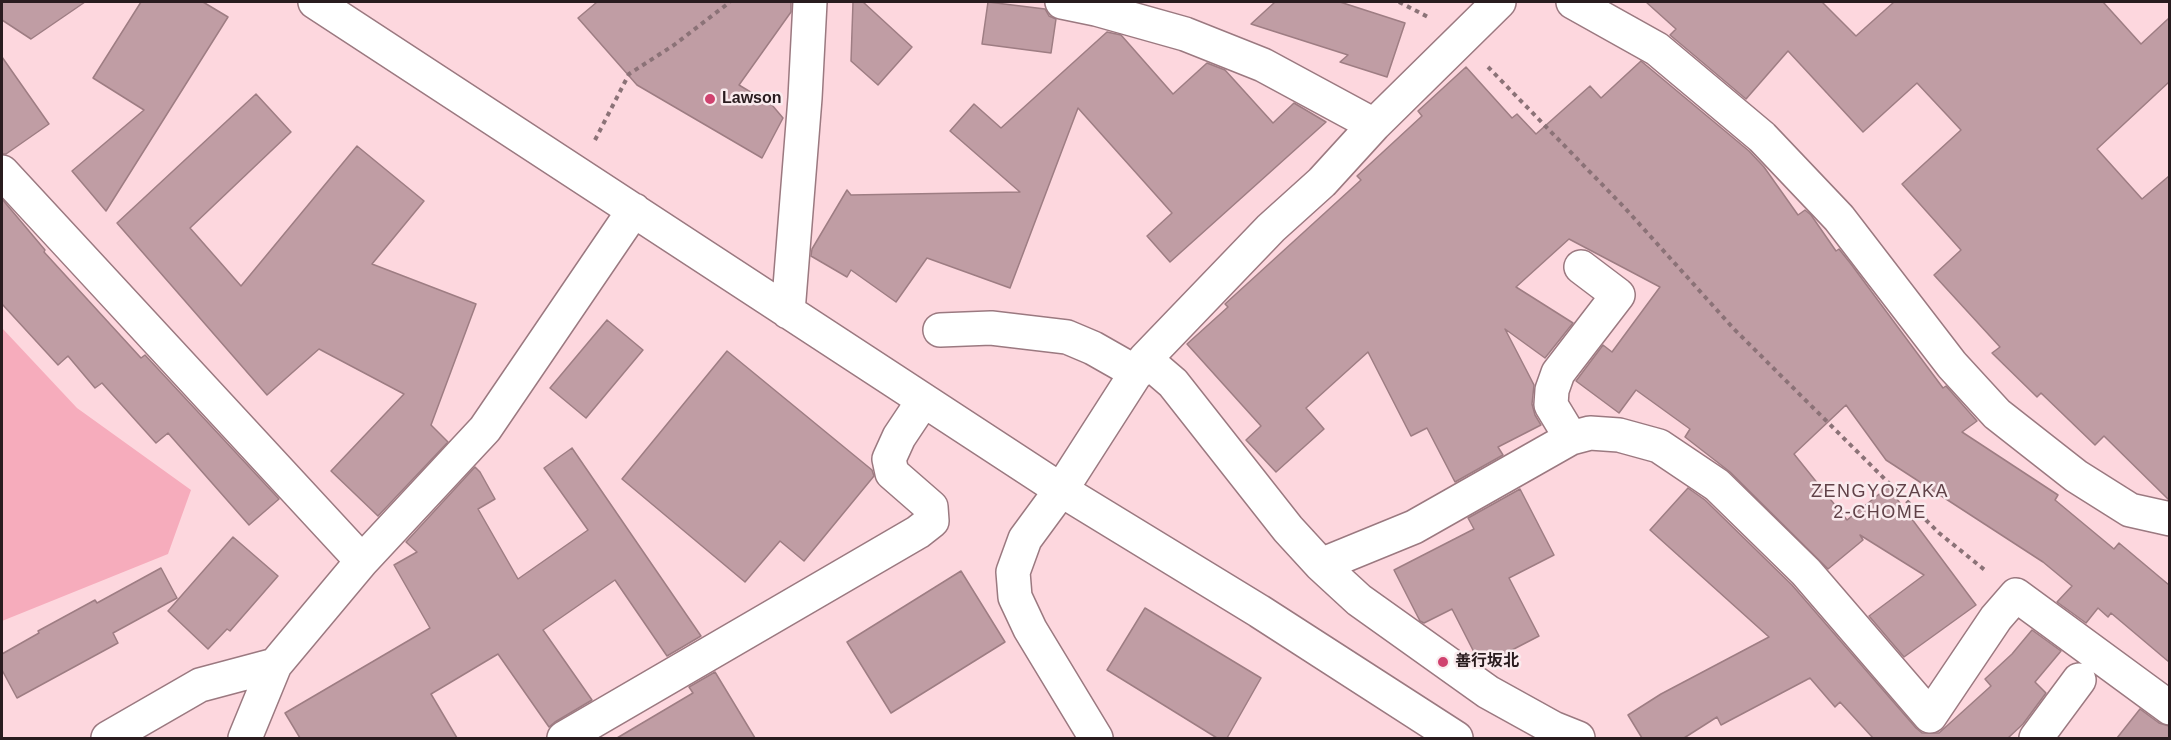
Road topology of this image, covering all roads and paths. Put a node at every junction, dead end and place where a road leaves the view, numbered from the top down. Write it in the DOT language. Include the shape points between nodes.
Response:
graph roads {
  1 [pos="315,2"];
  2 [pos="730,2"];
  3 [pos="810,2"];
  4 [pos="1062,2"];
  5 [pos="1399,2"];
  6 [pos="1499,2"];
  7 [pos="1573,2"];
  8 [pos="1460,38"];
  9 [pos="1374,125"];
  10 [pos="595,140"];
  11 [pos="2,172"];
  12 [pos="634,210"];
  13 [pos="1581,267"];
  14 [pos="788,312"];
  15 [pos="940,330"];
  16 [pos="1141,366"];
  17 [pos="923,401"];
  18 [pos="1571,438"];
  19 [pos="1062,490"];
  20 [pos="2169,519"];
  21 [pos="362,561"];
  22 [pos="1321,565"];
  23 [pos="2016,595"];
  24 [pos="275,665"];
  25 [pos="2079,680"];
  26 [pos="2169,708"];
  27 [pos="108,738"];
  28 [pos="245,738"];
  29 [pos="564,738"];
  30 [pos="1096,738"];
  31 [pos="1456,738"];
  32 [pos="1578,738"];
  33 [pos="2036,738"];
  1 -- 12 [label="street"];
  2 -- 10 [label="path" via="629,75"];
  3 -- 14 [label="street"];
  4 -- 9 [label="street" via="1185,34 1263,65"];
  5 -- 8 [label="path"];
  6 -- 8 [label="street"];
  7 -- 20 [label="street" via="1657,49 1762,137 1839,218 1952,365 2006,421 2076,476 2130,510"];
  8 -- 9 [label="street"];
  8 -- 23 [label="path" via="1624,207 1734,329 1939,533"];
  9 -- 16 [label="street"];
  11 -- 21 [label="street"];
  12 -- 14 [label="street"];
  12 -- 21 [label="street" via="485,429"];
  13 -- 18 [label="street" via="1618,295 1558,373 1552,390 1551,405"];
  14 -- 17 [label="street"];
  15 -- 16 [label="street" via="991,328 1067,337"];
  16 -- 19 [label="street"];
  16 -- 22 [label="street" via="1173,383"];
  17 -- 19 [label="street"];
  17 -- 29 [label="street" via="889,459 892,473 931,507 932,521"];
  18 -- 22 [label="street" via="1414,527"];
  18 -- 23 [label="street" via="1590,433 1619,435 1659,446 1717,485 1806,572 1930,716"];
  19 -- 30 [label="street" via="1025,539 1013,572 1015,597"];
  19 -- 31 [label="street"];
  21 -- 24 [label="street"];
  22 -- 32 [label="street" via="1359,600 1488,692"];
  23 -- 26 [label="street"];
  24 -- 27 [label="street" via="200,686"];
  24 -- 28 [label="street"];
  25 -- 33 [label="street"];
}
